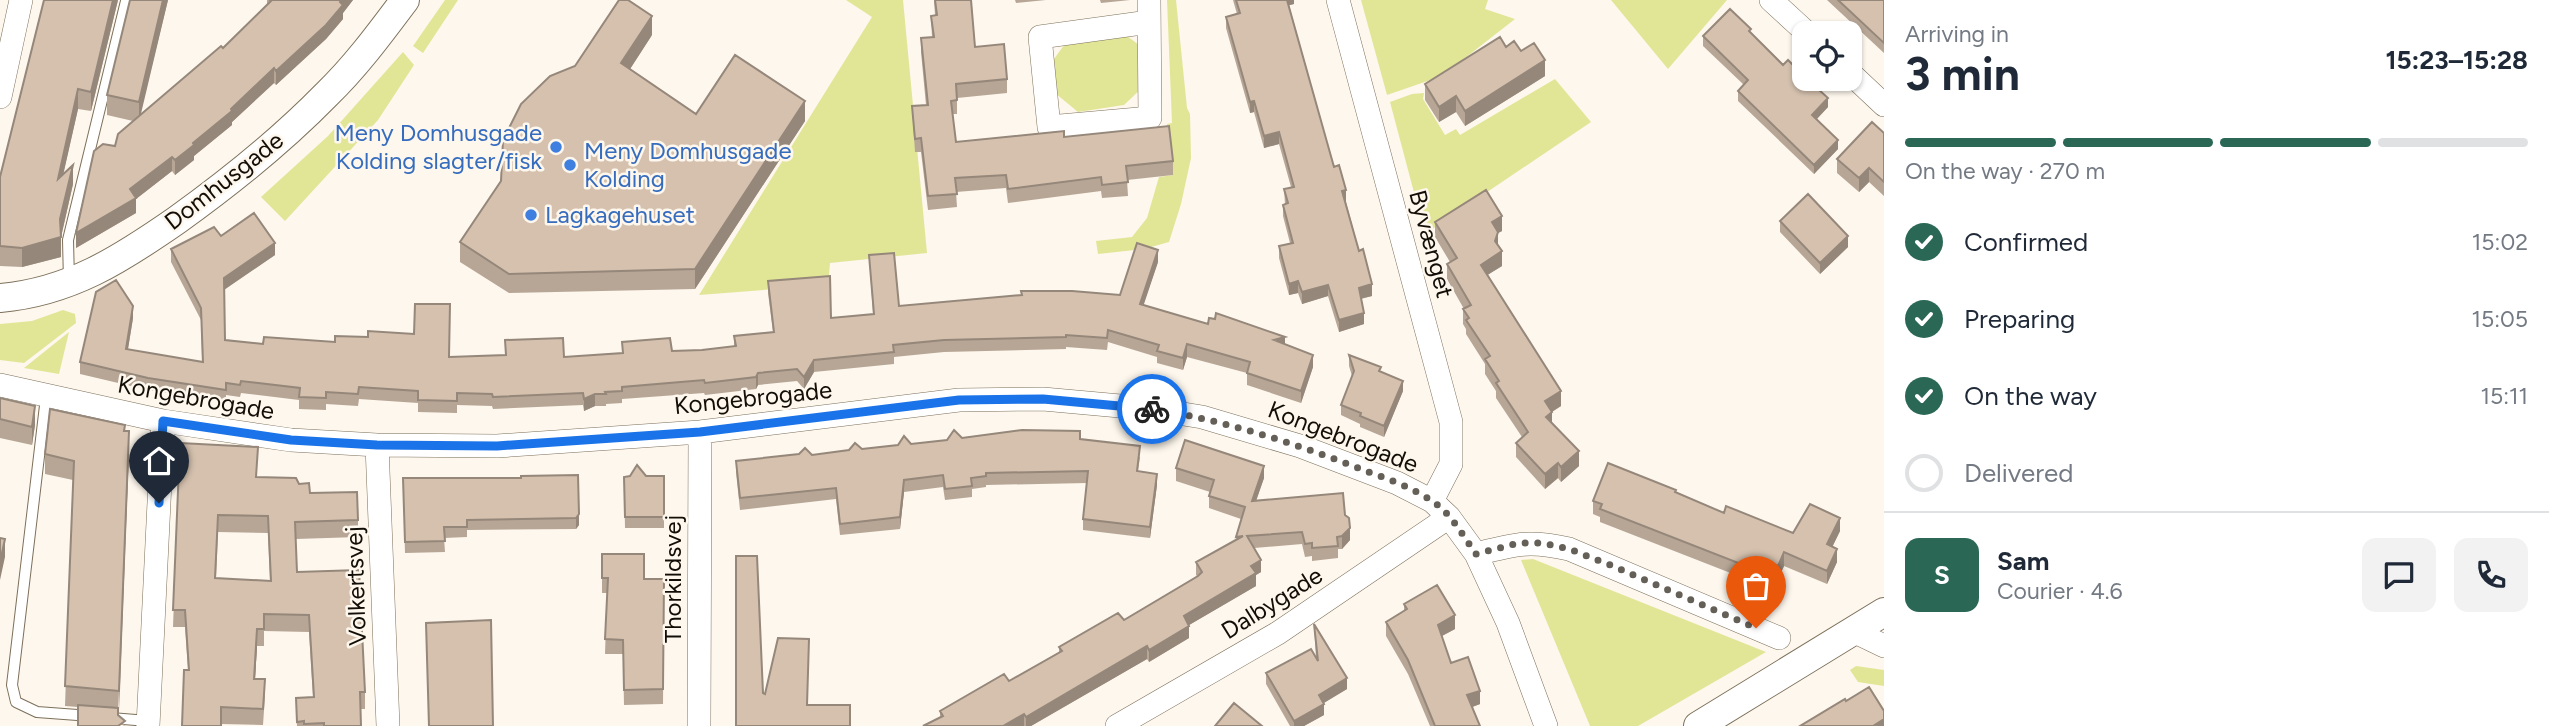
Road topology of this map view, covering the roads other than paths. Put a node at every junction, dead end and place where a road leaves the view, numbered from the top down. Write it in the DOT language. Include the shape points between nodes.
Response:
graph roads {
  1 [pos="21,0"];
  2 [pos="405,0"];
  3 [pos="1338,0"];
  4 [pos="1771,0"];
  5 [pos="126,1"];
  6 [pos="1149,11"];
  7 [pos="1794,21"];
  8 [pos="1862,84"];
  9 [pos="0,97"];
  10 [pos="1884,104"];
  11 [pos="69,284"];
  12 [pos="0,298"];
  13 [pos="0,385"];
  14 [pos="46,397"];
  15 [pos="163,421"];
  16 [pos="700,432"];
  17 [pos="377,445"];
  18 [pos="1432,501"];
  19 [pos="1449,517"];
  20 [pos="1476,554"];
  21 [pos="1884,612"];
  22 [pos="1853,631"];
  23 [pos="1779,638"];
  24 [pos="1884,646"];
  25 [pos="148,723"];
  26 [pos="387,726"];
  27 [pos="699,726"];
  28 [pos="1117,726"];
  29 [pos="1546,726"];
  30 [pos="1698,726"];
  1 -- 9 [label="street"];
  2 -- 11 [label="street, Domhusgade" via="328,93 236,177 138,247"];
  3 -- 18 [label="street, Byvænget" via="1451,422 1451,464"];
  4 -- 7 [label="street"];
  5 -- 11 [label="lane" via="68,240"];
  6 -- 6 [label="street" via="1150,118 1049,127 1040,37"];
  8 -- 10 [label="street"];
  11 -- 12 [label="street, Domhusgade" via="28,296"];
  13 -- 14 [label="street, Kongebrogade"];
  14 -- 15 [label="street, Kongebrogade"];
  14 -- 25 [label="lane" via="12,685 16,702 37,712"];
  15 -- 17 [label="street, Kongebrogade" via="291,440"];
  15 -- 25 [label="street"];
  16 -- 17 [label="street, Kongebrogade" via="497,446"];
  16 -- 18 [label="street, Kongebrogade" via="959,400 1099,403 1249,429 1397,483"];
  16 -- 27 [label="street, Thorkildsvej"];
  17 -- 26 [label="street, Volkertsvej"];
  18 -- 19 [label="street, Kongebrogade"];
  19 -- 20 [label="street, Kongebrogade"];
  19 -- 28 [label="street, Dalbygade" via="1278,633"];
  20 -- 23 [label="street" via="1519,543 1569,549"];
  20 -- 29 [label="street, Kongebrogade" via="1508,622"];
  21 -- 22 [label="street"];
  22 -- 24 [label="street"];
  22 -- 30 [label="street"];
}
